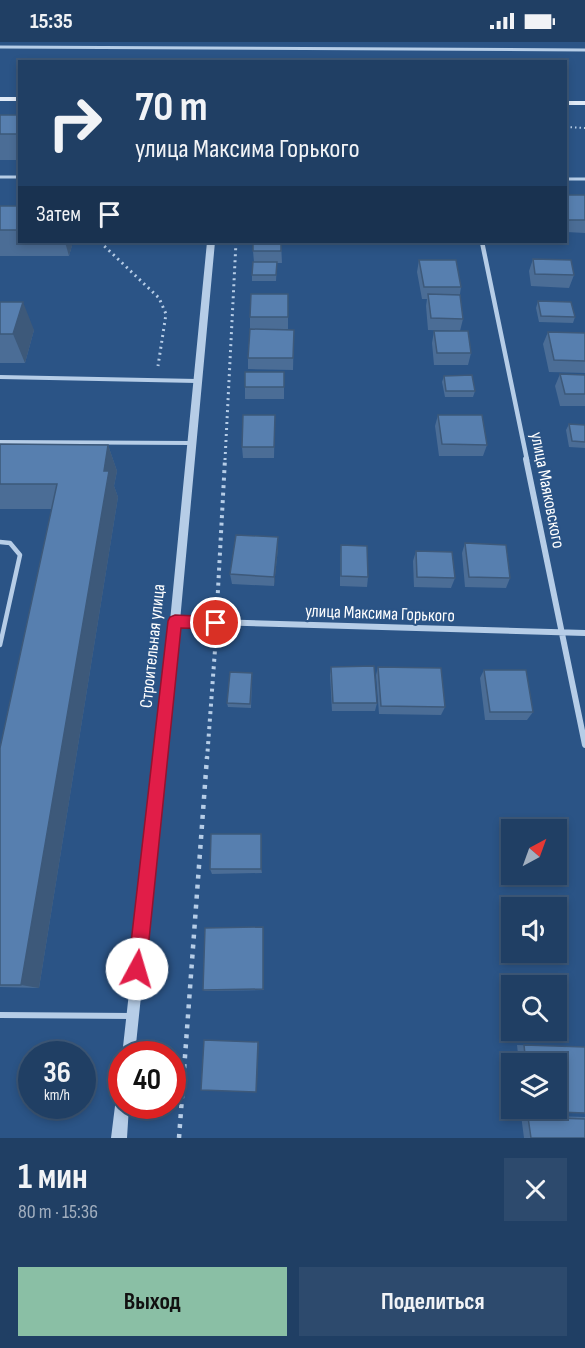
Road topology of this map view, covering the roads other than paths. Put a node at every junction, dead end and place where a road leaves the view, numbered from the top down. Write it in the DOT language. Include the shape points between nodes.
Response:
graph roads {
  1 [pos="0,47"];
  2 [pos="585,50"];
  3 [pos="0,99"];
  4 [pos="18,99"];
  5 [pos="567,103"];
  6 [pos="585,103"];
  7 [pos="0,177"];
  8 [pos="18,177"];
  9 [pos="567,178"];
  10 [pos="585,179"];
  11 [pos="211,243"];
  12 [pos="482,243"];
  13 [pos="0,377"];
  14 [pos="197,381"];
  15 [pos="0,442"];
  16 [pos="190,443"];
  17 [pos="0,542"];
  18 [pos="175,621"];
  19 [pos="561,633"];
  20 [pos="585,633"];
  21 [pos="0,645"];
  22 [pos="585,745"];
  23 [pos="0,1015"];
  24 [pos="132,1016"];
  25 [pos="129,1041"];
  26 [pos="121,1119"];
  27 [pos="119,1138"];
  1 -- 2 [label="lane"];
  3 -- 4 [label="main road"];
  5 -- 6 [label="main road"];
  7 -- 8 [label="lane"];
  9 -- 10 [label="lane"];
  11 -- 14 [label="street, Строительная улица"];
  12 -- 19 [label="street, улица Маяковского"];
  13 -- 14 [label="lane"];
  14 -- 16 [label="street, Строительная улица"];
  15 -- 16 [label="lane"];
  16 -- 18 [label="street, Строительная улица"];
  17 -- 21 [label="lane" via="10,543 20,555"];
  18 -- 19 [label="street, улица Максима Горького"];
  18 -- 24 [label="street, Строительная улица"];
  19 -- 20 [label="street, улица Максима Горького"];
  19 -- 22 [label="street, улица Маяковского"];
  23 -- 24 [label="lane"];
  24 -- 25 [label="street, Строительная улица"];
  26 -- 27 [label="street"];
}
